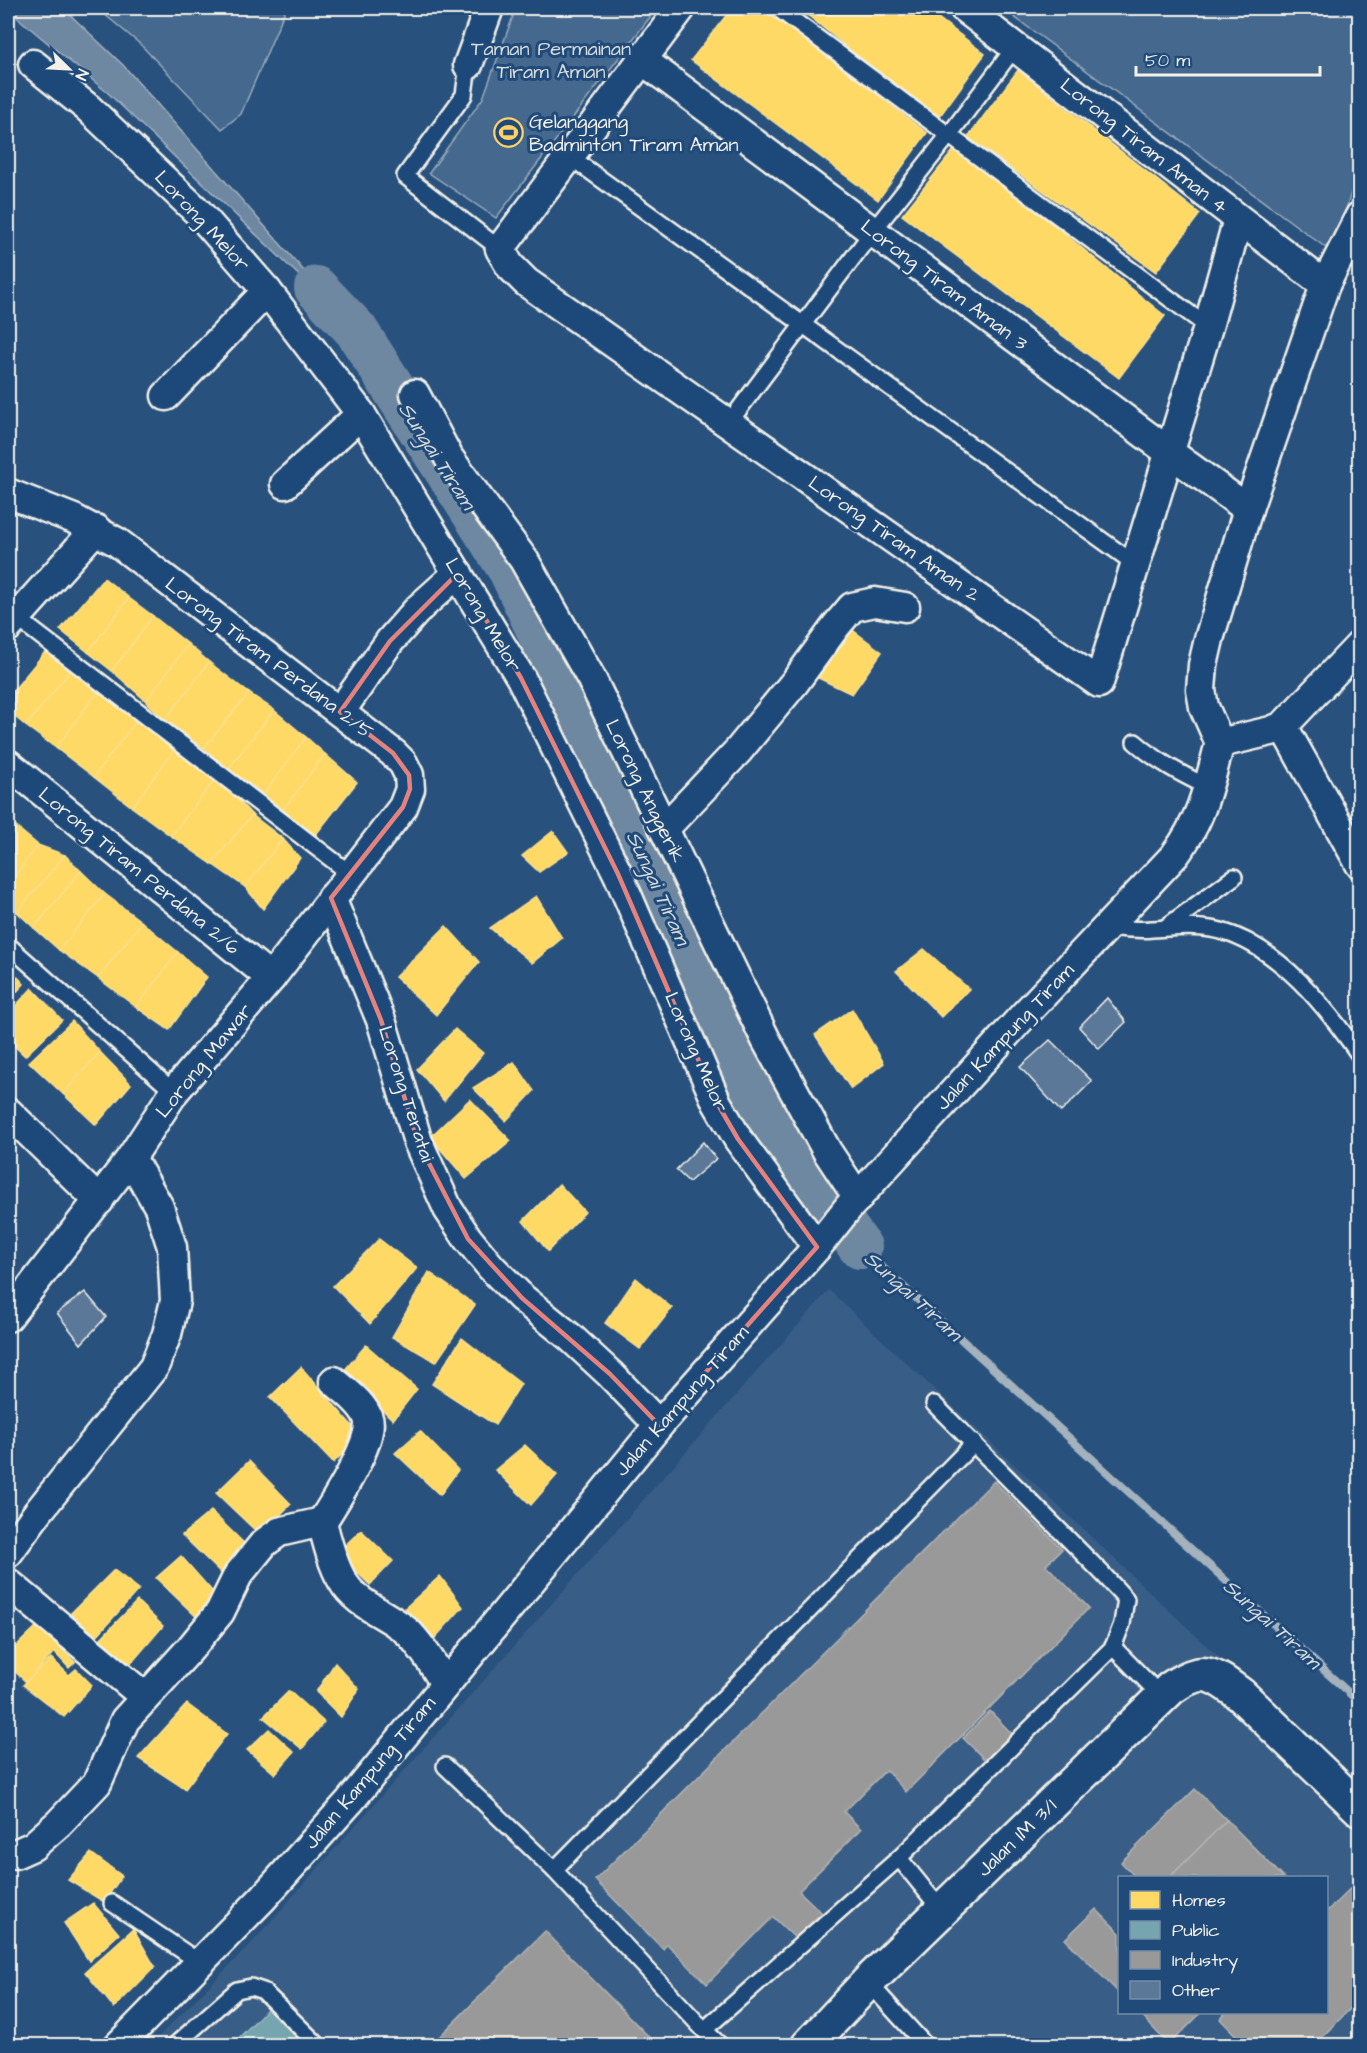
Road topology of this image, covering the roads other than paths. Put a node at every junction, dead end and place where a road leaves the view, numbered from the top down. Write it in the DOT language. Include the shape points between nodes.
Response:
graph roads {
  1 [pos="489,8"];
  2 [pos="681,8"];
  3 [pos="777,8"];
  4 [pos="964,8"];
  5 [pos="1015,47"];
  6 [pos="641,59"];
  7 [pos="33,64"];
  8 [pos="468,65"];
  9 [pos="949,135"];
  10 [pos="569,156"];
  11 [pos="1359,216"];
  12 [pos="1238,219"];
  13 [pos="873,231"];
  14 [pos="500,249"];
  15 [pos="1325,285"];
  16 [pos="267,291"];
  17 [pos="803,324"];
  18 [pos="1208,327"];
  19 [pos="415,394"];
  20 [pos="166,396"];
  21 [pos="361,414"];
  22 [pos="728,424"];
  23 [pos="1169,452"];
  24 [pos="285,484"];
  25 [pos="8,493"];
  26 [pos="1248,509"];
  27 [pos="96,529"];
  28 [pos="1135,564"];
  29 [pos="458,573"];
  30 [pos="905,607"];
  31 [pos="11,619"];
  32 [pos="1359,645"];
  33 [pos="340,712"];
  34 [pos="1283,726"];
  35 [pos="1135,742"];
  36 [pos="1221,743"];
  37 [pos="8,764"];
  38 [pos="1208,787"];
  39 [pos="403,807"];
  40 [pos="664,830"];
  41 [pos="1359,864"];
  42 [pos="352,875"];
  43 [pos="1234,878"];
  44 [pos="331,898"];
  45 [pos="1106,927"];
  46 [pos="1166,927"];
  47 [pos="8,945"];
  48 [pos="271,978"];
  49 [pos="1359,1056"];
  50 [pos="174,1092"];
  51 [pos="8,1112"];
  52 [pos="131,1158"];
  53 [pos="99,1202"];
  54 [pos="853,1203"];
  55 [pos="823,1240"];
  56 [pos="8,1317"];
  57 [pos="334,1381"];
  58 [pos="934,1404"];
  59 [pos="660,1425"];
  60 [pos="974,1443"];
  61 [pos="322,1522"];
  62 [pos="8,1553"];
  63 [pos="8,1583"];
  64 [pos="1113,1647"];
  65 [pos="445,1684"];
  66 [pos="145,1697"];
  67 [pos="1162,1697"];
  68 [pos="445,1766"];
  69 [pos="1359,1809"];
  70 [pos="8,1853"];
  71 [pos="899,1858"];
  72 [pos="555,1870"];
  73 [pos="112,1903"];
  74 [pos="942,1911"];
  75 [pos="199,1962"];
  76 [pos="868,1982"];
  77 [pos="704,2030"];
  78 [pos="811,2045"];
  79 [pos="118,2046"];
  80 [pos="174,2046"];
  81 [pos="319,2046"];
  82 [pos="721,2046"];
  83 [pos="926,2046"];
  1 -- 8 [label="street"];
  2 -- 6 [label="street"];
  3 -- 9 [label="lane"];
  4 -- 5 [label="street, Lorong Tiram Aman 4"];
  5 -- 9 [label="lane"];
  5 -- 12 [label="street, Lorong Tiram Aman 4"];
  6 -- 10 [label="street"];
  6 -- 13 [label="street, Lorong Tiram Aman 3"];
  7 -- 16 [label="street, Lorong Melor" via="88,108 198,212"];
  8 -- 14 [label="lane" via="464,94 405,176"];
  9 -- 13 [label="lane"];
  9 -- 18 [label="lane"];
  10 -- 14 [label="street"];
  10 -- 17 [label="lane"];
  11 -- 15 [label="street"];
  12 -- 15 [label="street, Lorong Tiram Aman 4"];
  12 -- 18 [label="street, Lorong Tiram Aman 2"];
  13 -- 17 [label="lane"];
  13 -- 23 [label="street, Lorong Tiram Aman 3"];
  14 -- 22 [label="street, Lorong Tiram Aman 2" via="526,282"];
  15 -- 26 [label="street"];
  16 -- 20 [label="street"];
  16 -- 21 [label="street, Lorong Melor"];
  17 -- 22 [label="lane"];
  17 -- 28 [label="lane"];
  18 -- 23 [label="street, Lorong Tiram Aman 2"];
  19 -- 40 [label="street, Lorong Anggerik" via="449,458 524,560 591,678"];
  21 -- 24 [label="street"];
  21 -- 29 [label="street, Lorong Melor"];
  22 -- 28 [label="street, Lorong Tiram Aman 2" via="1099,682"];
  23 -- 26 [label="street, Lorong Tiram Aman 3"];
  23 -- 28 [label="street, Lorong Tiram Aman 2"];
  25 -- 27 [label="street, Lorong Tiram Perdana 2/5"];
  26 -- 36 [label="street" via="1203,665 1204,707"];
  27 -- 31 [label="street"];
  27 -- 33 [label="street, Lorong Tiram Perdana 2/5"];
  29 -- 33 [label="street" via="390,641"];
  29 -- 55 [label="street, Lorong Melor" via="521,678 618,873 717,1103 738,1139"];
  30 -- 40 [label="street" via="875,602 852,608 738,751"];
  31 -- 42 [label="lane"];
  32 -- 34 [label="street"];
  33 -- 39 [label="street, Lorong Tiram Perdana 2/5" via="403,763 410,789"];
  34 -- 36 [label="street"];
  34 -- 41 [label="street"];
  35 -- 38 [label="lane" via="1173,771"];
  36 -- 38 [label="street, Jalan Kampung Tiram"];
  37 -- 48 [label="street, Lorong Tiram Perdana 2/6"];
  38 -- 45 [label="street, Jalan Kampung Tiram" via="1200,814 1175,855"];
  39 -- 42 [label="street, Lorong Mawar"];
  40 -- 54 [label="street, Lorong Anggerik" via="766,1040"];
  42 -- 44 [label="street, Lorong Mawar"];
  43 -- 46 [label="lane"];
  44 -- 48 [label="street, Lorong Mawar"];
  44 -- 59 [label="street, Lorong Teratai" via="381,1020 418,1142 448,1209 491,1267 610,1374"];
  45 -- 46 [label="lane"];
  45 -- 54 [label="street, Jalan Kampung Tiram"];
  46 -- 49 [label="lane" via="1220,931 1265,952 1300,981"];
  47 -- 50 [label="lane"];
  48 -- 50 [label="street, Lorong Mawar"];
  50 -- 52 [label="street, Lorong Mawar"];
  51 -- 53 [label="street"];
  52 -- 53 [label="street, Lorong Mawar"];
  52 -- 62 [label="street" via="159,1206 172,1247 175,1301 167,1334 154,1367"];
  53 -- 56 [label="street, Lorong Mawar"];
  54 -- 55 [label="street, Jalan Kampung Tiram"];
  55 -- 59 [label="street, Jalan Kampung Tiram"];
  57 -- 61 [label="street" via="365,1410 369,1427 361,1453"];
  58 -- 60 [label="lane"];
  59 -- 65 [label="street, Jalan Kampung Tiram"];
  60 -- 64 [label="lane" via="1126,1599"];
  60 -- 72 [label="lane"];
  61 -- 65 [label="street" via="342,1581 363,1603 409,1633"];
  61 -- 66 [label="street" via="279,1532 264,1543 238,1575 220,1612"];
  63 -- 66 [label="street"];
  64 -- 67 [label="lane"];
  64 -- 71 [label="lane"];
  65 -- 75 [label="street, Jalan Kampung Tiram" via="342,1810"];
  66 -- 70 [label="street" via="125,1720 97,1783 33,1846"];
  67 -- 69 [label="street, Jalan IM 3/1" via="1186,1677 1204,1673 1223,1682"];
  67 -- 74 [label="street, Jalan IM 3/1"];
  68 -- 72 [label="lane"];
  71 -- 74 [label="lane"];
  71 -- 77 [label="lane"];
  72 -- 77 [label="lane"];
  73 -- 75 [label="lane"];
  74 -- 76 [label="street, Jalan IM 3/1"];
  75 -- 79 [label="street, Jalan Kampung Tiram"];
  76 -- 78 [label="street, Jalan IM 3/1"];
  76 -- 83 [label="lane"];
  77 -- 82 [label="lane"];
  80 -- 81 [label="lane" via="237,1990 251,1987 263,1991"];
}
